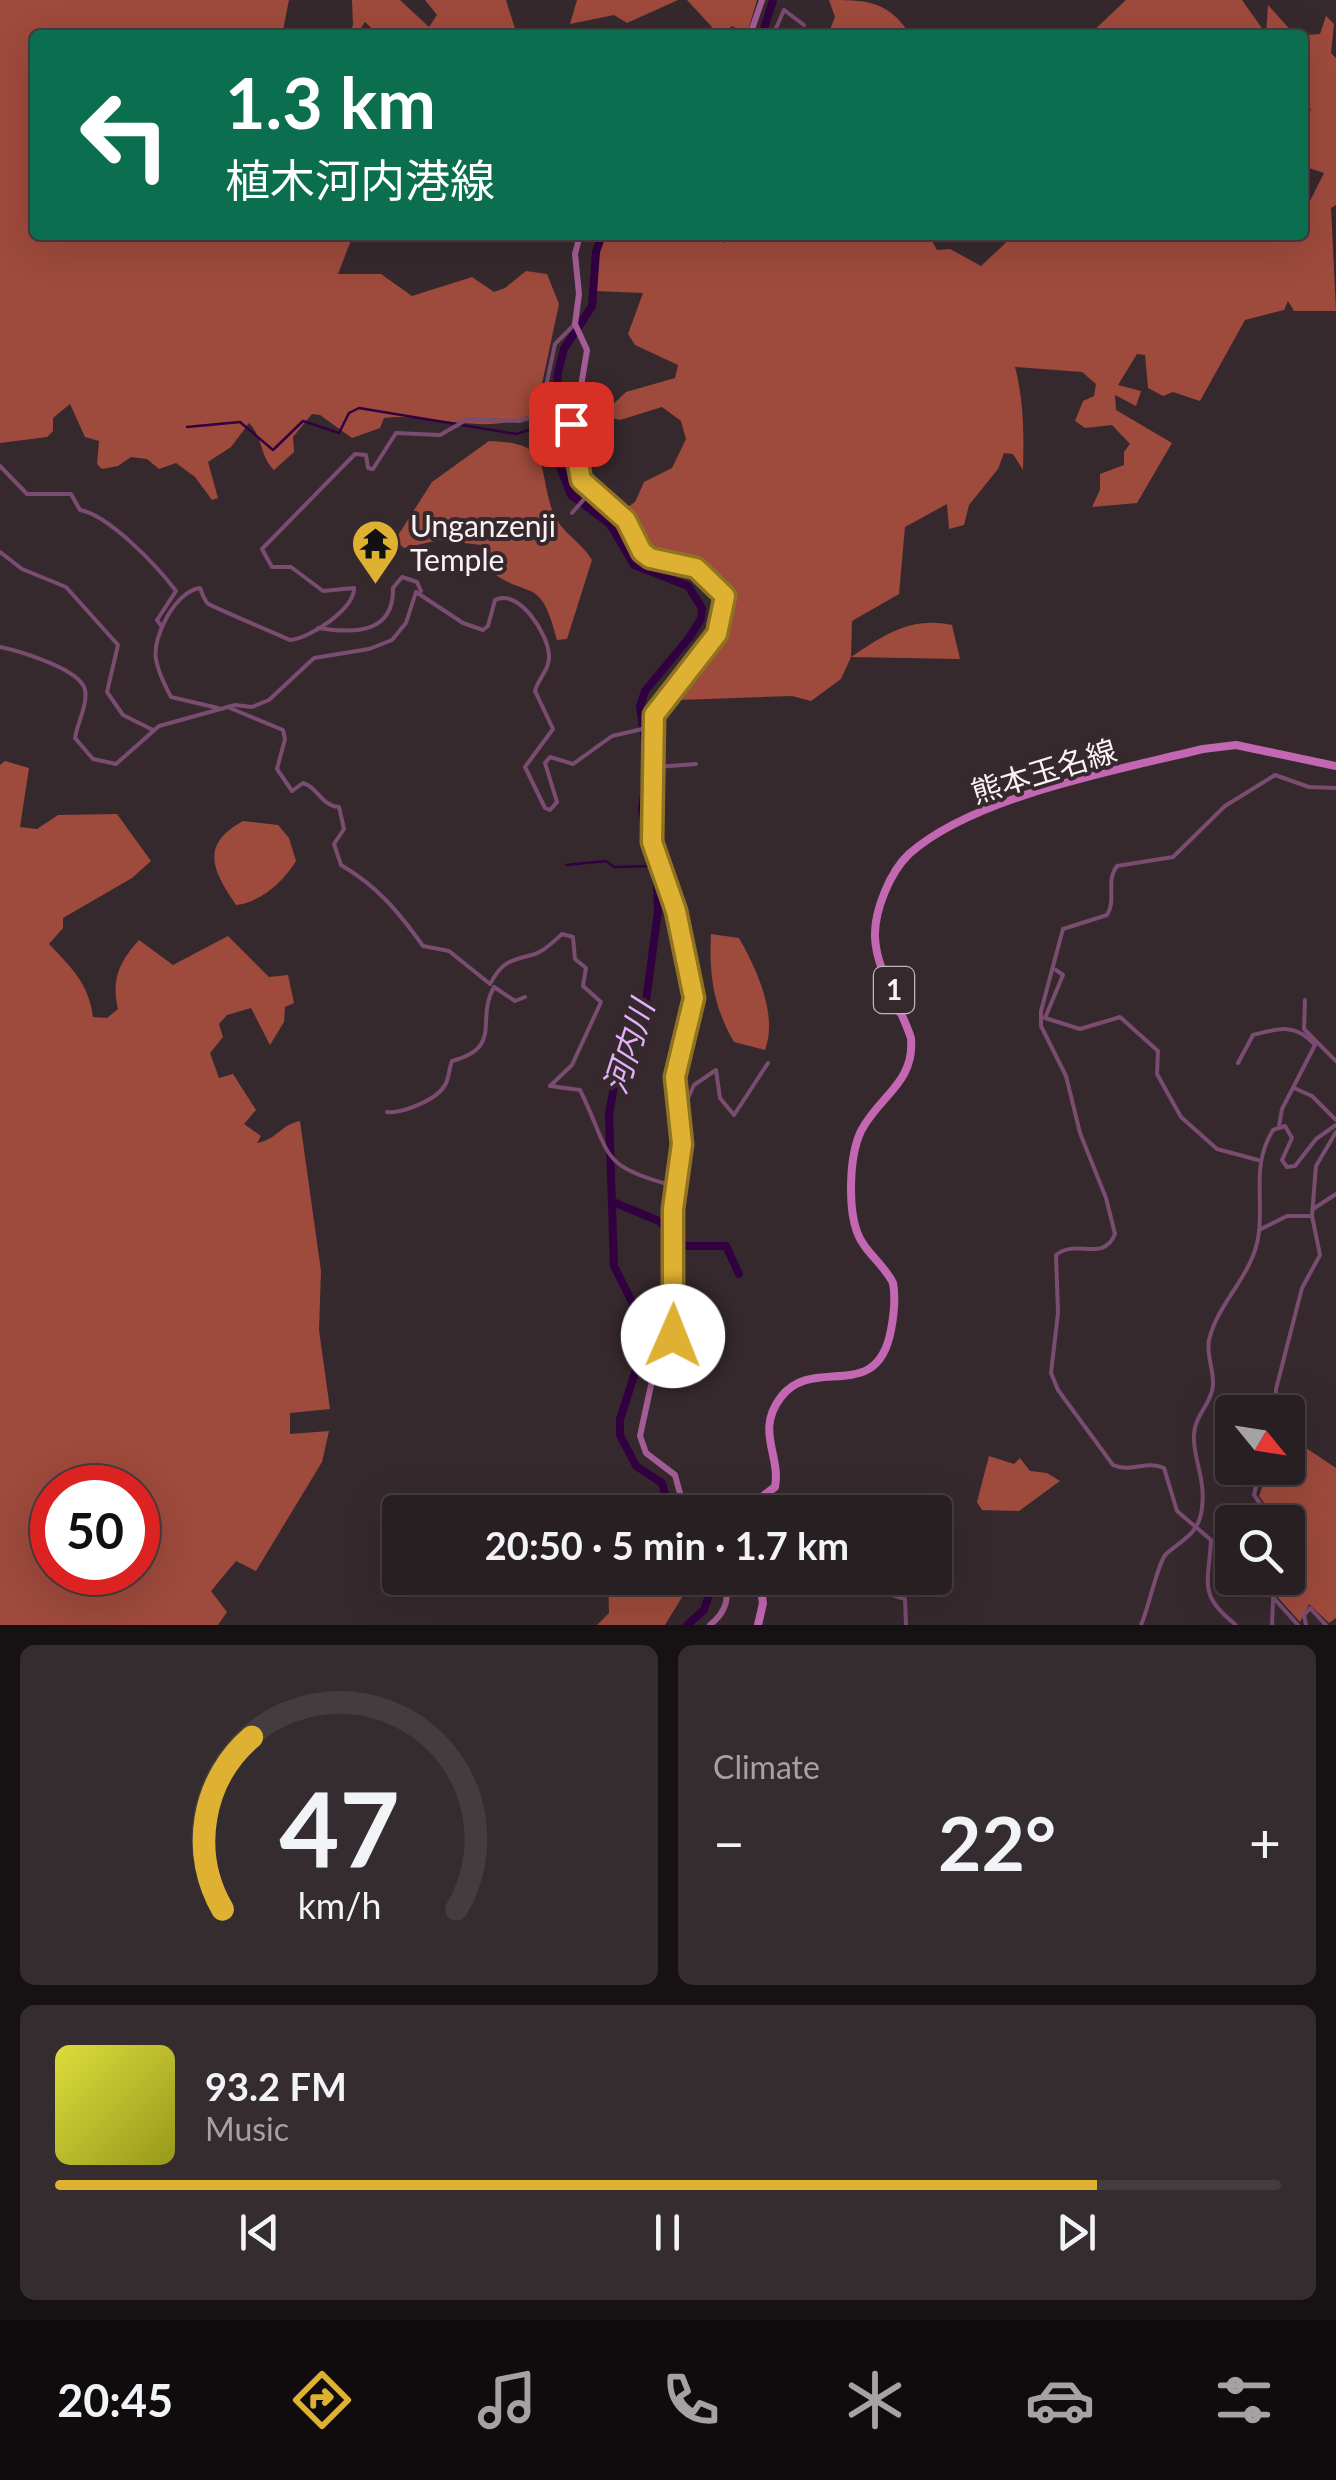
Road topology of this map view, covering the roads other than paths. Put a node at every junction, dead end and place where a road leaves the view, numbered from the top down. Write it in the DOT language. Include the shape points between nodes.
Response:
graph roads {
  1 [pos="762,0"];
  2 [pos="804,25"];
  3 [pos="752,30"];
  4 [pos="776,30"];
  5 [pos="579,240"];
  6 [pos="576,327"];
  7 [pos="0,466"];
  8 [pos="592,490"];
  9 [pos="572,513"];
  10 [pos="0,552"];
  11 [pos="421,592"];
  12 [pos="163,627"];
  13 [pos="318,628"];
  14 [pos="0,647"];
  15 [pos="223,708"];
  16 [pos="651,727"];
  17 [pos="153,730"];
  18 [pos="696,764"];
  19 [pos="1336,766"];
  20 [pos="656,767"];
  21 [pos="1336,788"];
  22 [pos="1056,970"];
  23 [pos="886,972"];
  24 [pos="492,985"];
  25 [pos="525,997"];
  26 [pos="1305,1000"];
  27 [pos="904,1016"];
  28 [pos="1336,1061"];
  29 [pos="768,1063"];
  30 [pos="1238,1063"];
  31 [pos="1294,1088"];
  32 [pos="387,1112"];
  33 [pos="679,1118"];
  34 [pos="1279,1126"];
  35 [pos="1336,1126"];
  36 [pos="1258,1160"];
  37 [pos="674,1186"];
  38 [pos="1336,1194"];
  39 [pos="1313,1212"];
  40 [pos="1259,1230"];
  41 [pos="1276,1395"];
  42 [pos="680,1495"];
  43 [pos="765,1495"];
  44 [pos="1197,1526"];
  45 [pos="726,1595"];
  46 [pos="762,1595"];
  47 [pos="892,1595"];
  48 [pos="1271,1595"];
  49 [pos="710,1625"];
  50 [pos="758,1625"];
  51 [pos="906,1625"];
  52 [pos="1141,1625"];
  53 [pos="1236,1625"];
  54 [pos="1272,1625"];
  55 [pos="1298,1625"];
  56 [pos="1306,1625"];
  57 [pos="1326,1625"];
  1 -- 3 [label="main road"];
  2 -- 4 [label="street" via="784,10"];
  5 -- 6 [label="main road"];
  6 -- 8 [label="main road" via="586,341 570,433 581,480"];
  6 -- 13 [label="street" via="555,344 540,415 468,419 440,435 396,433 374,469 366,455 356,454 262,549 272,567 291,567 323,591 356,591"];
  7 -- 12 [label="street" via="27,494 72,494 80,510 95,514 149,561 176,591 158,620"];
  8 -- 9 [label="street"];
  8 -- 16 [label="main road" via="626,520 646,556 696,568 725,596 717,634 658,705"];
  10 -- 17 [label="street" via="66,587 118,645 107,692 123,714"];
  11 -- 13 [label="street" via="417,582 402,577 393,588 388,619 366,627"];
  11 -- 15 [label="street" via="412,596 406,623 392,640 314,658 269,700"];
  11 -- 16 [label="street" via="482,630 495,600 509,598 541,628 549,660 536,698 553,729 525,768 547,810 558,795 546,760 556,756 574,764 612,736"];
  12 -- 13 [label="street" via="188,591 200,588 215,608 290,640"];
  12 -- 15 [label="street" via="156,660 171,697"];
  14 -- 17 [label="street" via="62,668 81,682 86,694 75,738 104,764 122,762"];
  15 -- 17 [label="street"];
  15 -- 24 [label="street" via="282,730 286,739 276,762 287,787 292,792 303,783 312,786 324,803 340,807 344,829 334,844 341,865 370,882 423,946 449,950"];
  16 -- 20 [label="main road"];
  18 -- 20 [label="street"];
  19 -- 23 [label="main road, 熊本玉名線 / 1" via="1236,746 1004,803 924,843 896,870 876,925"];
  20 -- 33 [label="main road" via="652,842 676,911 694,998 676,1061"];
  21 -- 22 [label="street" via="1275,775 1225,806 1173,857 1116,866 1111,908 1102,919 1063,929"];
  22 -- 36 [label="street" via="1063,975 1045,1018 1080,1029 1120,1017 1158,1051 1157,1074 1180,1117 1217,1148"];
  22 -- 44 [label="street" via="1042,1026 1066,1076 1115,1234 1099,1250 1071,1246 1056,1255 1051,1373 1107,1460 1119,1468 1164,1468 1177,1512"];
  23 -- 27 [label="main road, 熊本玉名線 / 1"];
  23 -- 27 [label="street" via="879,1002"];
  24 -- 25 [label="street" via="516,1001"];
  24 -- 32 [label="street" via="488,1032 476,1052 452,1061 435,1094 399,1113"];
  24 -- 37 [label="street" via="500,964 539,952 562,934 573,937 575,958 586,968 583,986 601,1002 572,1064 550,1083 580,1090 604,1152 630,1174"];
  26 -- 28 [label="street" via="1304,1029"];
  27 -- 43 [label="main road, 熊本玉名線 / 1" via="912,1047 907,1074 861,1131 855,1154 856,1230 895,1292 888,1344 878,1364 861,1374 803,1382 782,1396 768,1437 775,1488"];
  29 -- 33 [label="street" via="734,1115 720,1098 716,1070 694,1085"];
  30 -- 31 [label="street" via="1253,1034 1302,1031 1316,1049"];
  31 -- 34 [label="street"];
  31 -- 35 [label="street" via="1312,1096"];
  33 -- 37 [label="main road"];
  34 -- 35 [label="street" via="1292,1132 1282,1160 1291,1167"];
  34 -- 36 [label="street"];
  35 -- 39 [label="street" via="1319,1158"];
  36 -- 40 [label="street"];
  37 -- 42 [label="main road" via="673,1336 653,1376 640,1436 646,1452 675,1475"];
  38 -- 39 [label="street"];
  39 -- 40 [label="street"];
  39 -- 41 [label="street" via="1320,1255 1300,1297"];
  40 -- 44 [label="street" via="1251,1267 1220,1306 1210,1338 1213,1385 1194,1430 1202,1468"];
  44 -- 52 [label="street" via="1163,1556"];
  44 -- 53 [label="street" via="1211,1540 1208,1594"];
  45 -- 49 [label="main road" via="726,1606"];
  46 -- 50 [label="main road"];
  47 -- 51 [label="street" via="905,1599"];
  48 -- 54 [label="street"];
  48 -- 55 [label="street"];
  56 -- 57 [label="street" via="1310,1608"];
}
